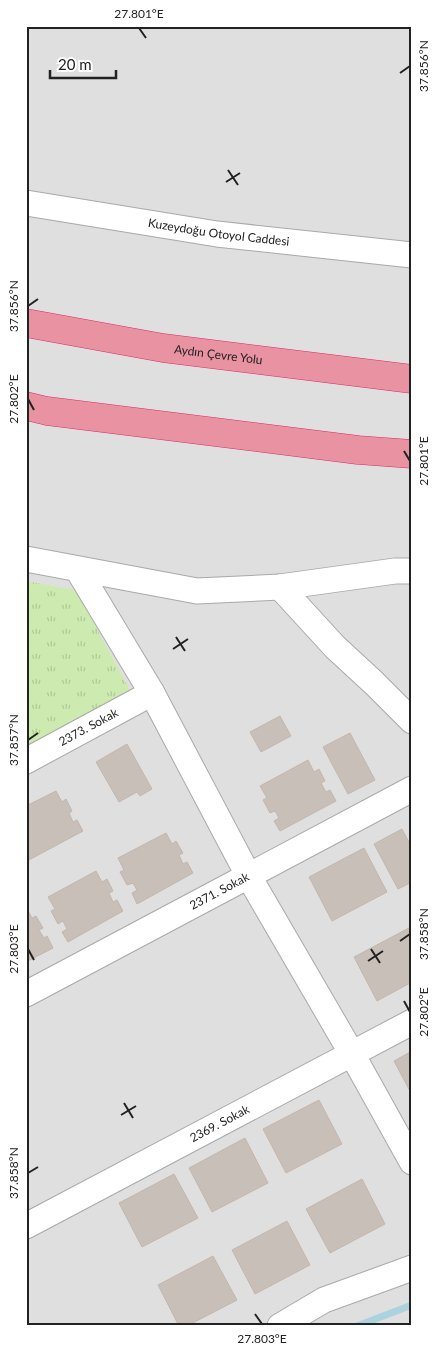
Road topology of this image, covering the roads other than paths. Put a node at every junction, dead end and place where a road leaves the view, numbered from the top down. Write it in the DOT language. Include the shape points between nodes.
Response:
graph roads {
  1 [pos="26,203"];
  2 [pos="412,255"];
  3 [pos="26,323"];
  4 [pos="412,379"];
  5 [pos="26,406"];
  6 [pos="412,454"];
  7 [pos="26,559"];
  8 [pos="78,570"];
  9 [pos="412,571"];
  10 [pos="280,587"];
  11 [pos="152,693"];
  12 [pos="412,721"];
  13 [pos="26,761"];
  14 [pos="412,789"];
  15 [pos="248,875"];
  16 [pos="26,994"];
  17 [pos="412,1022"];
  18 [pos="352,1054"];
  19 [pos="412,1162"];
  20 [pos="26,1226"];
  21 [pos="412,1268"];
  22 [pos="280,1326"];
  1 -- 2 [label="street, Kuzeydoğu Otoyol Caddesi" via="217,234"];
  3 -- 4 [label="highway, Aydın Çevre Yolu" via="163,348"];
  5 -- 6 [label="highway" via="358,450"];
  7 -- 8 [label="street"];
  8 -- 10 [label="street" via="197,592"];
  8 -- 11 [label="street"];
  9 -- 10 [label="street" via="395,570"];
  10 -- 12 [label="street"];
  11 -- 13 [label="street, 2373. Sokak"];
  11 -- 15 [label="street"];
  14 -- 15 [label="street, 2371. Sokak"];
  15 -- 16 [label="street, 2371. Sokak"];
  15 -- 18 [label="street"];
  17 -- 18 [label="street, 2369. Sokak"];
  18 -- 19 [label="street"];
  18 -- 20 [label="street, 2369. Sokak"];
  21 -- 22 [label="street" via="324,1300"];
}
